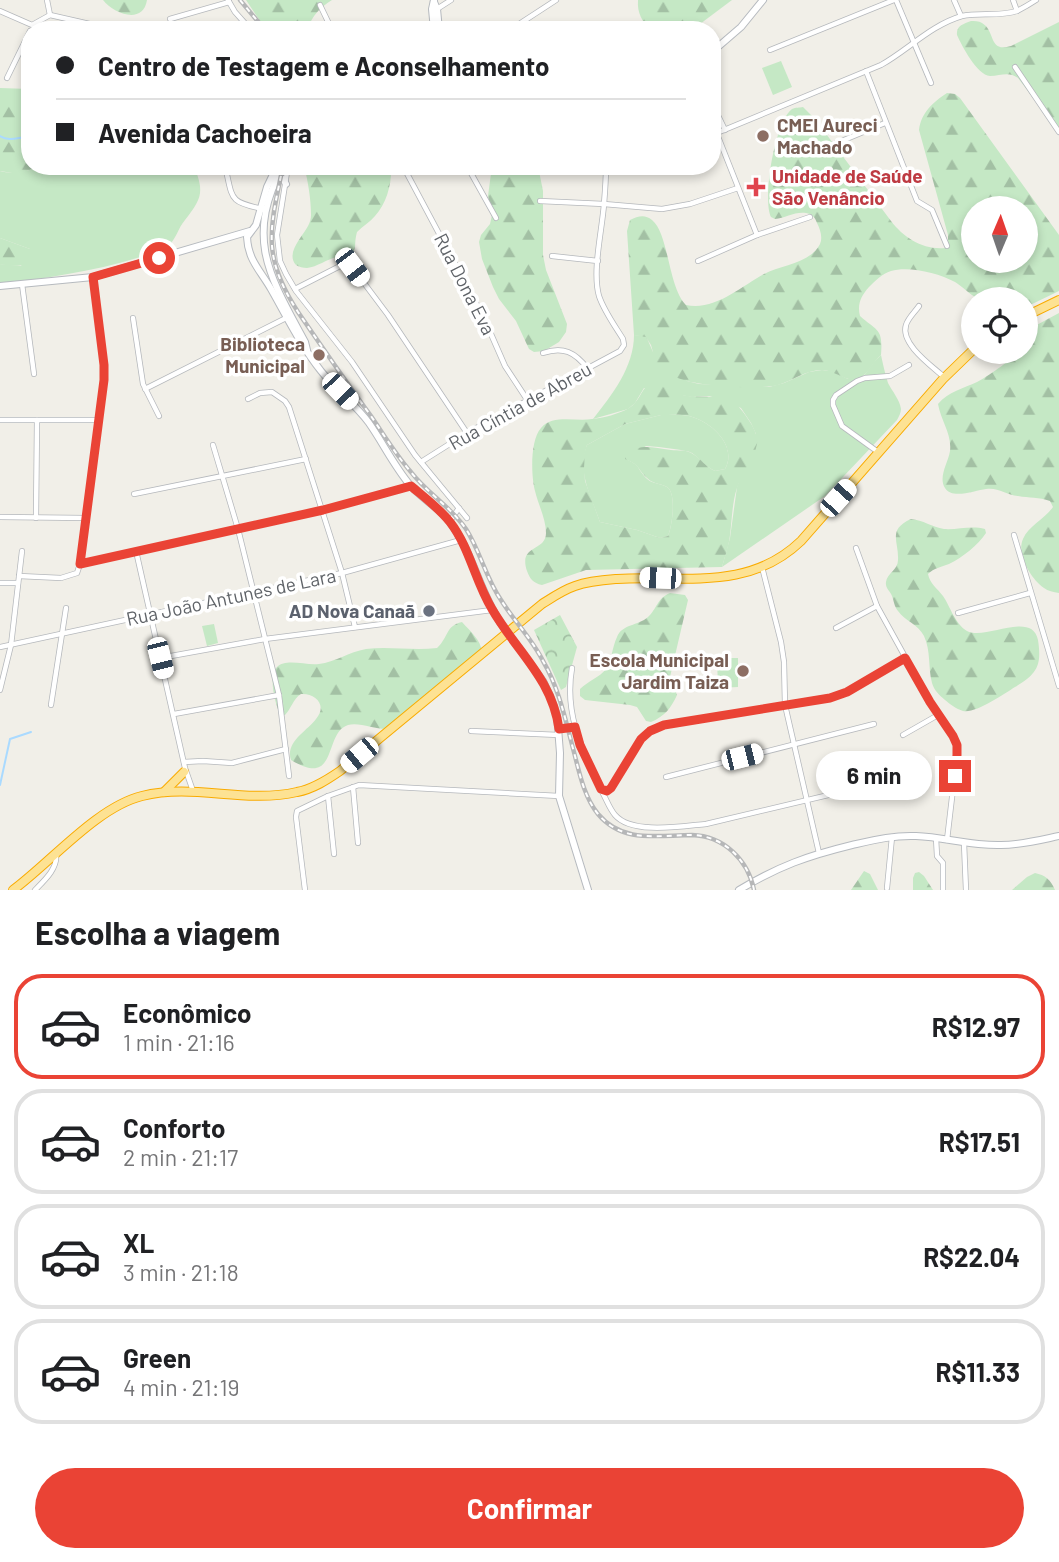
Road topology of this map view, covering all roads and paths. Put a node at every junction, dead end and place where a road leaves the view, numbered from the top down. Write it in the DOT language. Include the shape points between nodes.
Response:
graph roads {
  1 [pos="47,0"];
  2 [pos="451,0"];
  3 [pos="556,0"];
  4 [pos="763,0"];
  5 [pos="895,0"];
  6 [pos="954,0"];
  7 [pos="1013,0"];
  8 [pos="1036,0"];
  9 [pos="228,1"];
  10 [pos="320,5"];
  11 [pos="434,5"];
  12 [pos="1017,10"];
  13 [pos="0,11"];
  14 [pos="50,15"];
  15 [pos="961,16"];
  16 [pos="170,19"];
  17 [pos="42,21"];
  18 [pos="76,21"];
  19 [pos="244,21"];
  20 [pos="328,21"];
  21 [pos="524,21"];
  22 [pos="21,23"];
  23 [pos="914,42"];
  24 [pos="721,44"];
  25 [pos="21,49"];
  26 [pos="769,51"];
  27 [pos="1014,67"];
  28 [pos="866,71"];
  29 [pos="7,78"];
  30 [pos="931,83"];
  31 [pos="721,122"];
  32 [pos="885,123"];
  33 [pos="725,130"];
  34 [pos="721,131"];
  35 [pos="1059,132"];
  36 [pos="832,145"];
  37 [pos="721,150"];
  38 [pos="227,175"];
  39 [pos="274,175"];
  40 [pos="279,175"];
  41 [pos="286,175"];
  42 [pos="408,175"];
  43 [pos="472,175"];
  44 [pos="606,175"];
  45 [pos="277,178"];
  46 [pos="286,180"];
  47 [pos="738,188"];
  48 [pos="540,201"];
  49 [pos="604,204"];
  50 [pos="263,209"];
  51 [pos="810,217"];
  52 [pos="496,218"];
  53 [pos="252,231"];
  54 [pos="237,234"];
  55 [pos="263,235"];
  56 [pos="757,235"];
  57 [pos="247,238"];
  58 [pos="947,246"];
  59 [pos="552,256"];
  60 [pos="267,261"];
  61 [pos="598,261"];
  62 [pos="698,261"];
  63 [pos="255,265"];
  64 [pos="93,277"];
  65 [pos="22,283"];
  66 [pos="0,286"];
  67 [pos="295,289"];
  68 [pos="1059,300"];
  69 [pos="919,306"];
  70 [pos="1038,310"];
  71 [pos="288,316"];
  72 [pos="133,318"];
  73 [pos="543,353"];
  74 [pos="961,362"];
  75 [pos="909,365"];
  76 [pos="588,369"];
  77 [pos="34,374"];
  78 [pos="945,378"];
  79 [pos="145,388"];
  80 [pos="248,399"];
  81 [pos="528,401"];
  82 [pos="159,416"];
  83 [pos="0,420"];
  84 [pos="37,420"];
  85 [pos="98,421"];
  86 [pos="467,433"];
  87 [pos="213,444"];
  88 [pos="879,453"];
  89 [pos="306,459"];
  90 [pos="421,462"];
  91 [pos="221,476"];
  92 [pos="411,486"];
  93 [pos="134,494"];
  94 [pos="459,508"];
  95 [pos="323,510"];
  96 [pos="0,517"];
  97 [pos="37,518"];
  98 [pos="86,518"];
  99 [pos="467,518"];
  100 [pos="450,522"];
  101 [pos="238,529"];
  102 [pos="1014,536"];
  103 [pos="461,540"];
  104 [pos="856,548"];
  105 [pos="22,551"];
  106 [pos="136,551"];
  107 [pos="80,564"];
  108 [pos="762,567"];
  109 [pos="342,573"];
  110 [pos="19,580"];
  111 [pos="0,583"];
  112 [pos="254,593"];
  113 [pos="1030,593"];
  114 [pos="877,606"];
  115 [pos="66,608"];
  116 [pos="492,610"];
  117 [pos="957,613"];
  118 [pos="149,615"];
  119 [pos="355,627"];
  120 [pos="836,628"];
  121 [pos="63,632"];
  122 [pos="265,639"];
  123 [pos="11,645"];
  124 [pos="0,647"];
  125 [pos="160,658"];
  126 [pos="905,658"];
  127 [pos="572,668"];
  128 [pos="1059,686"];
  129 [pos="0,690"];
  130 [pos="279,695"];
  131 [pos="51,705"];
  132 [pos="785,705"];
  133 [pos="174,714"];
  134 [pos="939,715"];
  135 [pos="874,724"];
  136 [pos="575,727"];
  137 [pos="471,730"];
  138 [pos="559,732"];
  139 [pos="903,735"];
  140 [pos="793,744"];
  141 [pos="286,749"];
  142 [pos="184,768"];
  143 [pos="914,775"];
  144 [pos="289,776"];
  145 [pos="666,777"];
  146 [pos="353,787"];
  147 [pos="601,789"];
  148 [pos="180,790"];
  149 [pos="193,791"];
  150 [pos="164,792"];
  151 [pos="328,796"];
  152 [pos="559,796"];
  153 [pos="807,800"];
  154 [pos="892,836"];
  155 [pos="1059,836"];
  156 [pos="936,838"];
  157 [pos="947,840"];
  158 [pos="358,843"];
  159 [pos="964,843"];
  160 [pos="819,853"];
  161 [pos="56,854"];
  162 [pos="334,854"];
  163 [pos="887,888"];
  164 [pos="13,890"];
  165 [pos="36,890"];
  166 [pos="305,890"];
  167 [pos="587,890"];
  168 [pos="739,890"];
  169 [pos="943,890"];
  170 [pos="966,890"];
  1 -- 14 [label="street"];
  2 -- 11 [label="street"];
  3 -- 21 [label="street"];
  4 -- 24 [label="main road"];
  5 -- 23 [label="street"];
  5 -- 26 [label="street"];
  6 -- 15 [label="street"];
  7 -- 12 [label="street"];
  8 -- 12 [label="street"];
  9 -- 16 [label="street"];
  9 -- 19 [label="street"];
  10 -- 20 [label="street"];
  12 -- 15 [label="street"];
  13 -- 22 [label="street"];
  14 -- 17 [label="street"];
  14 -- 18 [label="street"];
  15 -- 23 [label="street"];
  23 -- 28 [label="street"];
  23 -- 30 [label="street"];
  25 -- 29 [label="street"];
  27 -- 35 [label="street"];
  28 -- 32 [label="street"];
  28 -- 33 [label="street"];
  31 -- 33 [label="street"];
  32 -- 36 [label="street"];
  32 -- 58 [label="street" via="917,201 932,210"];
  33 -- 34 [label="street"];
  37 -- 47 [label="street"];
  38 -- 50 [label="street" via="236,201"];
  39 -- 50 [label="main road"];
  40 -- 45 [label="main road"];
  41 -- 46 [label="street"];
  42 -- 81 [label="street, Rua Dona Eva" via="505,366"];
  43 -- 52 [label="street"];
  44 -- 49 [label="street"];
  45 -- 46 [label="main road"];
  45 -- 50 [label="main road"];
  46 -- 67 [label="street" via="278,248"];
  47 -- 49 [label="street" via="662,209"];
  47 -- 56 [label="street"];
  48 -- 49 [label="street"];
  49 -- 61 [label="street"];
  50 -- 53 [label="main road"];
  50 -- 55 [label="main road"];
  51 -- 56 [label="street"];
  53 -- 54 [label="main road"];
  53 -- 55 [label="main road"];
  53 -- 57 [label="main road"];
  54 -- 57 [label="main road"];
  54 -- 64 [label="main road"];
  55 -- 60 [label="main road"];
  56 -- 62 [label="street"];
  57 -- 63 [label="main road"];
  59 -- 61 [label="street"];
  60 -- 63 [label="main road"];
  60 -- 71 [label="main road"];
  61 -- 76 [label="street, Rua Cíntia de Abreu" via="599,295 624,345"];
  63 -- 71 [label="main road"];
  64 -- 65 [label="main road"];
  64 -- 85 [label="street" via="104,374"];
  65 -- 66 [label="main road"];
  65 -- 77 [label="street"];
  67 -- 86 [label="street" via="341,266 352,267"];
  67 -- 90 [label="street"];
  68 -- 70 [label="highway"];
  69 -- 78 [label="street" via="905,333 918,353"];
  71 -- 79 [label="street"];
  71 -- 92 [label="main road" via="307,352 366,420"];
  72 -- 79 [label="street"];
  73 -- 76 [label="street" via="564,350"];
  74 -- 78 [label="highway"];
  75 -- 88 [label="street" via="890,376 857,381 833,400 842,426"];
  76 -- 81 [label="street, Rua Cíntia de Abreu"];
  78 -- 88 [label="highway"];
  79 -- 82 [label="street"];
  80 -- 89 [label="street" via="272,392 285,401"];
  81 -- 86 [label="street, Rua Cíntia de Abreu"];
  83 -- 84 [label="street"];
  84 -- 85 [label="street"];
  84 -- 97 [label="street"];
  85 -- 98 [label="street"];
  86 -- 90 [label="street, Rua Cíntia de Abreu"];
  87 -- 91 [label="street"];
  88 -- 108 [label="highway" via="801,541"];
  89 -- 91 [label="street"];
  89 -- 95 [label="street"];
  90 -- 94 [label="street"];
  91 -- 93 [label="street"];
  91 -- 101 [label="street"];
  92 -- 95 [label="street"];
  92 -- 100 [label="main road"];
  94 -- 99 [label="street"];
  94 -- 100 [label="street"];
  95 -- 101 [label="street"];
  95 -- 109 [label="street"];
  96 -- 97 [label="street"];
  97 -- 98 [label="street"];
  98 -- 107 [label="street"];
  100 -- 103 [label="main road"];
  101 -- 106 [label="street"];
  101 -- 112 [label="street"];
  102 -- 113 [label="street"];
  103 -- 109 [label="street, Rua João Antunes de Lara"];
  103 -- 116 [label="main road"];
  104 -- 114 [label="street"];
  105 -- 110 [label="street"];
  106 -- 107 [label="street"];
  106 -- 118 [label="street"];
  107 -- 110 [label="street" via="77,573 61,578"];
  108 -- 132 [label="street" via="781,642"];
  108 -- 149 [label="highway" via="719,578 641,578 577,585 542,604 321,783 298,792 265,796"];
  109 -- 112 [label="street, Rua João Antunes de Lara"];
  109 -- 119 [label="street"];
  110 -- 111 [label="street"];
  110 -- 123 [label="street"];
  112 -- 118 [label="street, Rua João Antunes de Lara"];
  112 -- 122 [label="street"];
  113 -- 117 [label="street"];
  113 -- 128 [label="street"];
  114 -- 120 [label="street"];
  114 -- 126 [label="street"];
  115 -- 121 [label="street"];
  116 -- 119 [label="street"];
  116 -- 138 [label="main road, bridge" via="543,681"];
  118 -- 121 [label="street, Rua João Antunes de Lara"];
  118 -- 125 [label="street"];
  119 -- 122 [label="street"];
  121 -- 123 [label="street, Rua João Antunes de Lara"];
  121 -- 131 [label="street"];
  122 -- 125 [label="street"];
  122 -- 130 [label="street"];
  123 -- 124 [label="street, Rua João Antunes de Lara"];
  123 -- 129 [label="street"];
  125 -- 133 [label="street"];
  126 -- 132 [label="street" via="847,692"];
  126 -- 134 [label="street"];
  127 -- 136 [label="street"];
  130 -- 133 [label="street"];
  130 -- 141 [label="street"];
  132 -- 140 [label="street"];
  132 -- 147 [label="street" via="650,731 611,788"];
  133 -- 142 [label="street"];
  134 -- 139 [label="street"];
  134 -- 157 [label="street" via="957,745"];
  135 -- 140 [label="street"];
  136 -- 138 [label="street"];
  136 -- 147 [label="street"];
  137 -- 138 [label="street"];
  138 -- 152 [label="main road"];
  140 -- 145 [label="street"];
  140 -- 153 [label="street"];
  141 -- 142 [label="street" via="232,763 203,761"];
  141 -- 144 [label="street"];
  142 -- 148 [label="street"];
  142 -- 149 [label="street"];
  142 -- 150 [label="highway"];
  143 -- 153 [label="street"];
  146 -- 151 [label="street"];
  146 -- 152 [label="street"];
  146 -- 158 [label="street"];
  147 -- 153 [label="street" via="616,816 629,824 651,827 706,824"];
  148 -- 149 [label="highway"];
  148 -- 150 [label="highway"];
  150 -- 161 [label="highway" via="120,805"];
  151 -- 162 [label="street"];
  151 -- 166 [label="street" via="297,811"];
  152 -- 167 [label="main road"];
  153 -- 160 [label="street"];
  154 -- 156 [label="main road"];
  154 -- 160 [label="main road"];
  154 -- 163 [label="street"];
  155 -- 159 [label="main road" via="1002,845"];
  156 -- 157 [label="main road"];
  156 -- 169 [label="street" via="937,856 943,863"];
  157 -- 159 [label="main road"];
  159 -- 170 [label="street"];
  160 -- 168 [label="main road" via="780,867"];
  161 -- 164 [label="highway"];
  161 -- 165 [label="street" via="54,868"];
}
